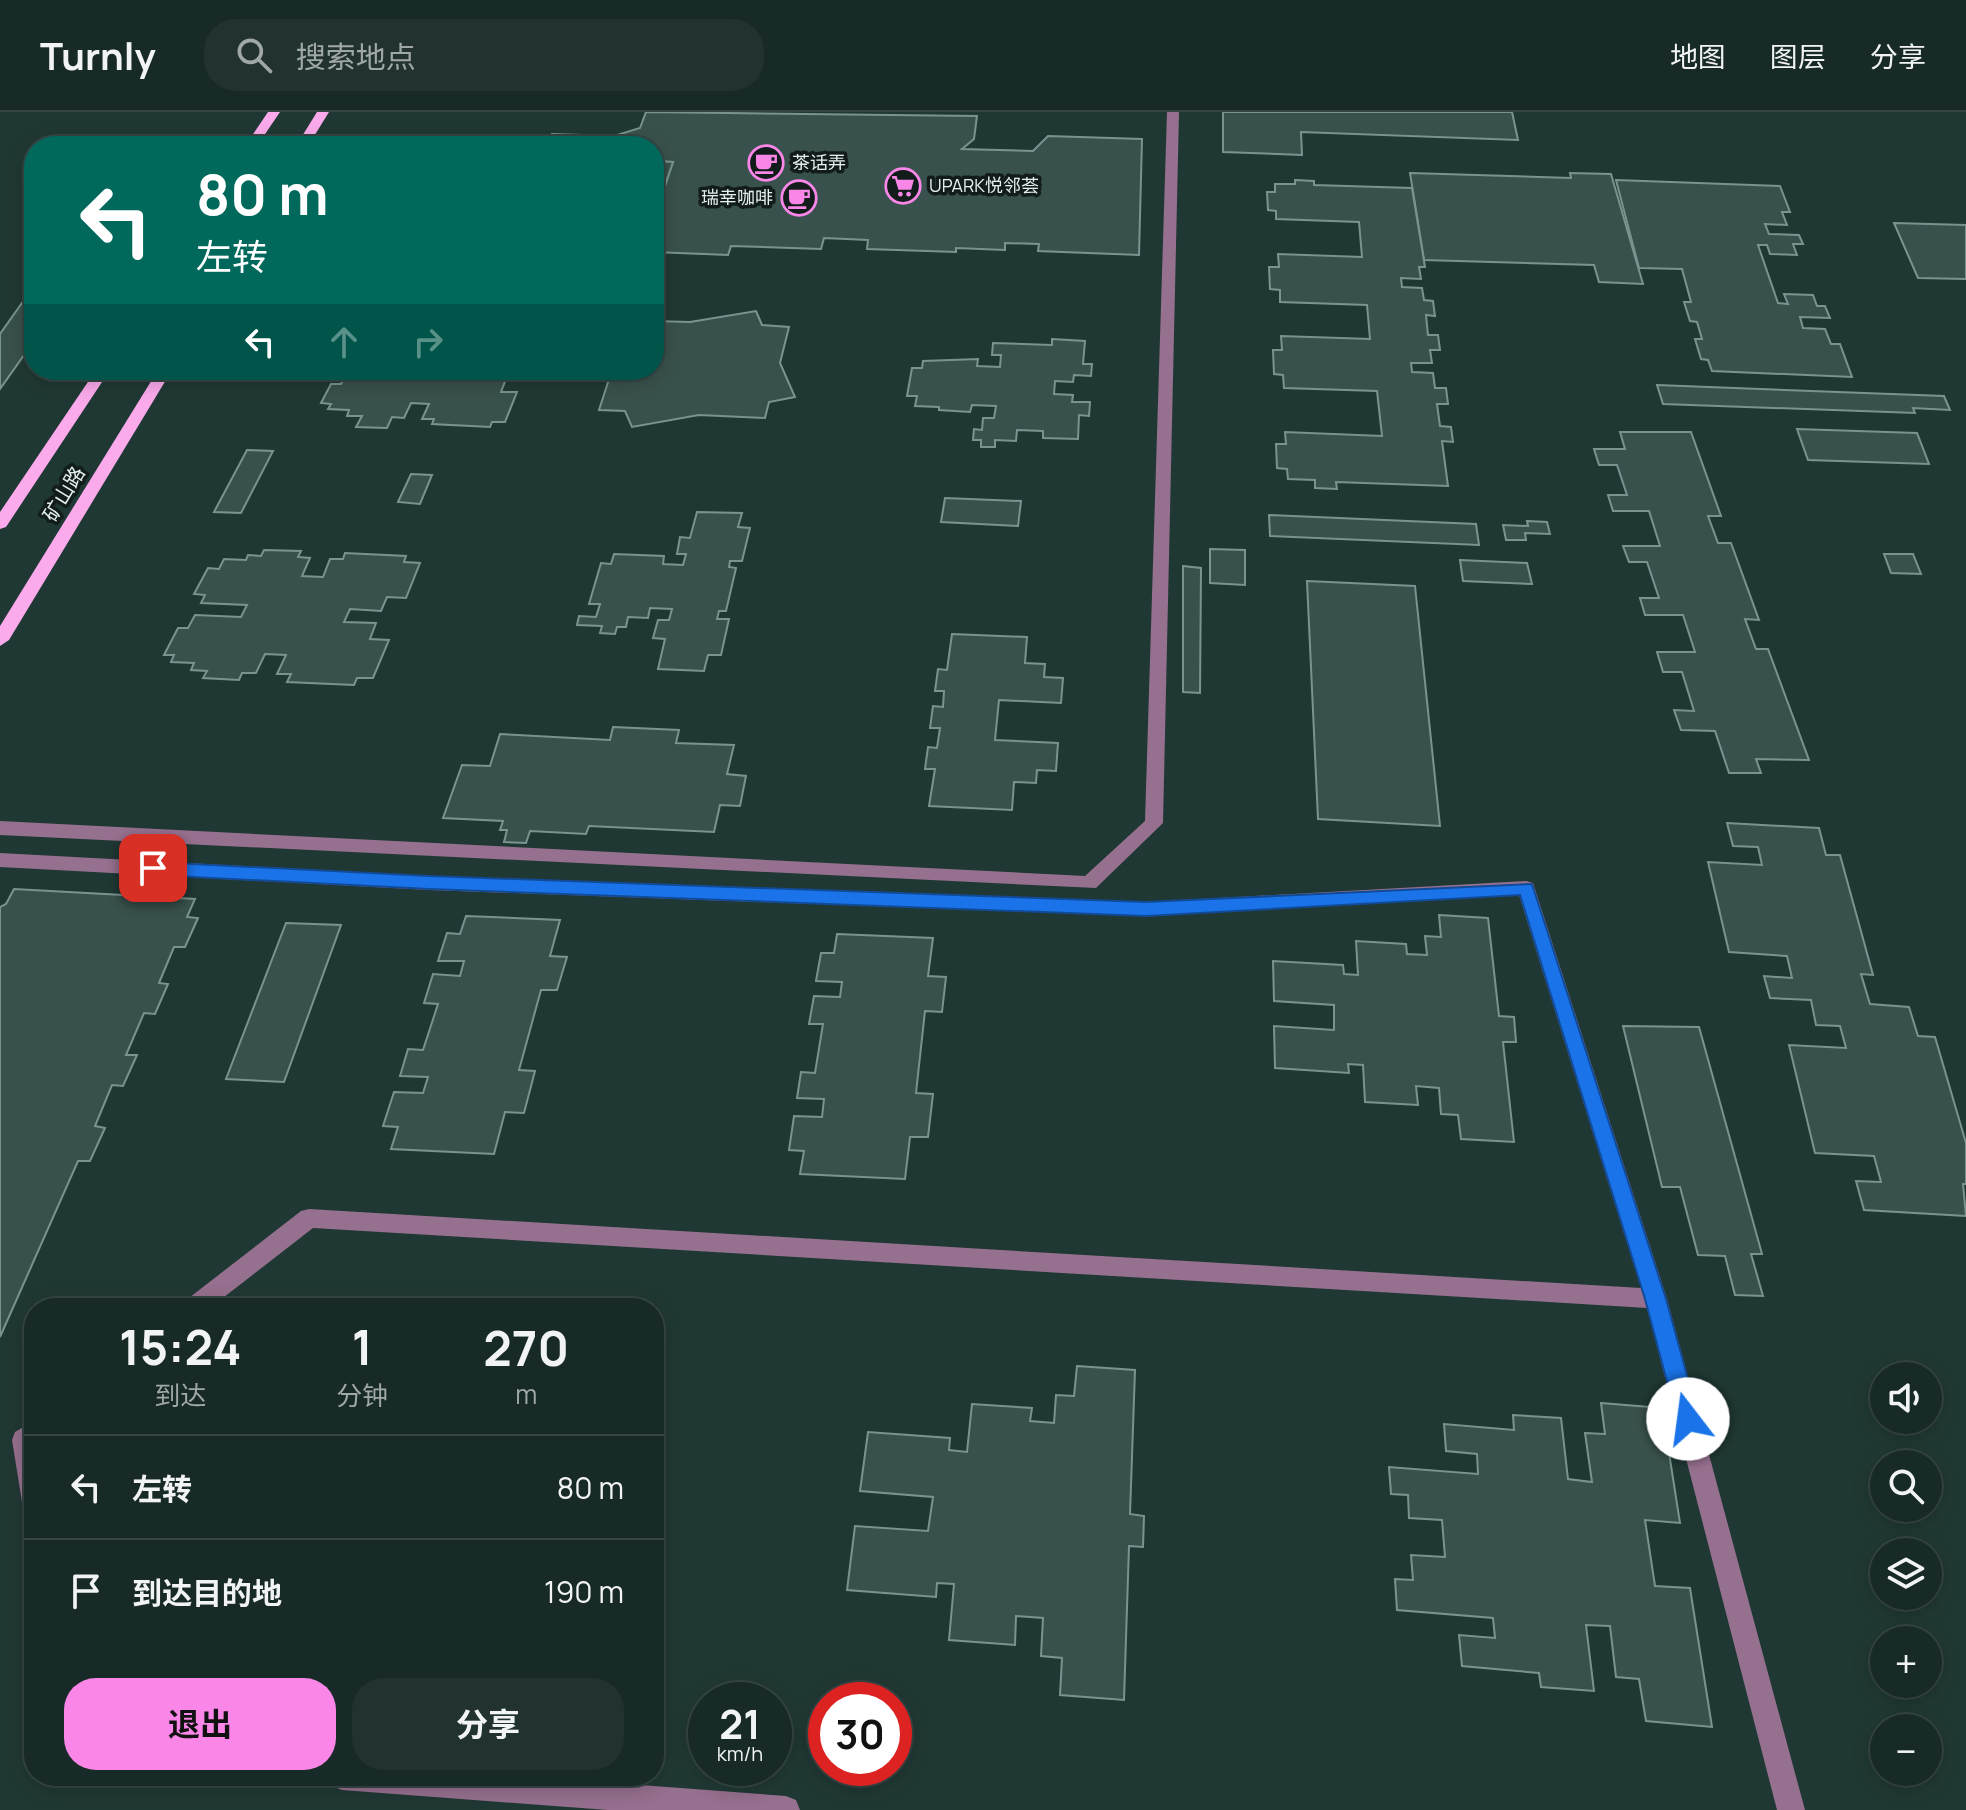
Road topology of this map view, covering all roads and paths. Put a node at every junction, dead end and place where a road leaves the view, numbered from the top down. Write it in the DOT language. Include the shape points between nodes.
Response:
graph roads {
  1 [pos="274,112"];
  2 [pos="323,112"];
  3 [pos="1173,112"];
  4 [pos="258,136"];
  5 [pos="308,136"];
  6 [pos="96,380"];
  7 [pos="159,380"];
  8 [pos="0,524"];
  9 [pos="0,640"];
  10 [pos="0,828"];
  11 [pos="0,860"];
  12 [pos="206,1298"];
  13 [pos="1656,1299"];
  14 [pos="473,1786"];
  15 [pos="786,1810"];
  16 [pos="1791,1810"];
  1 -- 4 [label="main road"];
  2 -- 5 [label="main road"];
  3 -- 10 [label="street" via="1154,823 1089,883"];
  6 -- 8 [label="main road, 矿山路"];
  7 -- 9 [label="main road, 矿山路"];
  11 -- 13 [label="street" via="429,883 1146,909 1526,888"];
  12 -- 13 [label="street" via="309,1218"];
  13 -- 16 [label="street"];
  14 -- 15 [label="street"];
}
